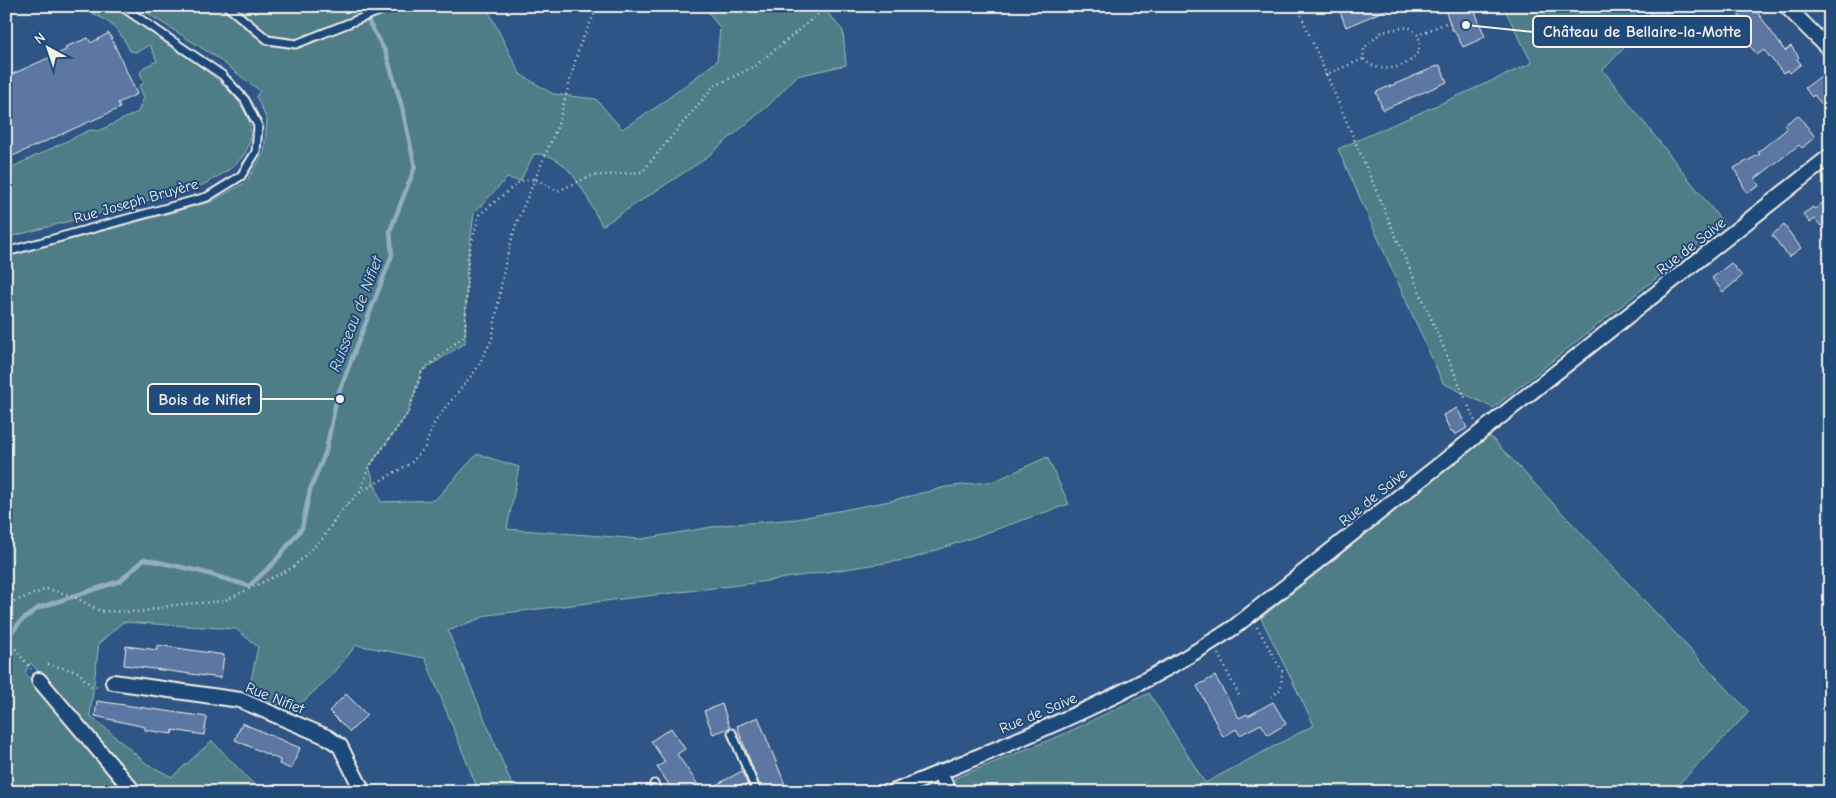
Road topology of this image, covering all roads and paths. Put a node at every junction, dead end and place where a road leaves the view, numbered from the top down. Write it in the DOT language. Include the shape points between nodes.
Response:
graph roads {
  1 [pos="121,6"];
  2 [pos="227,6"];
  3 [pos="392,6"];
  4 [pos="598,6"];
  5 [pos="828,6"];
  6 [pos="1296,6"];
  7 [pos="1487,6"];
  8 [pos="1786,6"];
  9 [pos="1475,11"];
  10 [pos="1448,22"];
  11 [pos="1418,36"];
  12 [pos="1830,50"];
  13 [pos="1363,59"];
  14 [pos="1325,75"];
  15 [pos="1830,156"];
  16 [pos="535,179"];
  17 [pos="6,252"];
  18 [pos="1480,433"];
  19 [pos="359,493"];
  20 [pos="6,607"];
  21 [pos="1250,614"];
  22 [pos="6,637"];
  23 [pos="1211,642"];
  24 [pos="48,664"];
  25 [pos="39,680"];
  26 [pos="113,682"];
  27 [pos="1240,697"];
  28 [pos="1269,700"];
  29 [pos="732,733"];
  30 [pos="939,772"];
  31 [pos="654,784"];
  32 [pos="134,792"];
  33 [pos="363,792"];
  34 [pos="658,792"];
  35 [pos="757,792"];
  36 [pos="893,792"];
  37 [pos="950,792"];
  1 -- 17 [label="lane, Rue Joseph Bruyère" via="222,75 240,93 258,126 256,152 240,176 207,196"];
  2 -- 3 [label="lane" via="268,40 296,44"];
  4 -- 16 [label="path" via="579,47 558,125"];
  5 -- 16 [label="path" via="755,66 713,87 642,172 591,176 558,191"];
  6 -- 14 [label="path"];
  7 -- 9 [label="path"];
  8 -- 12 [label="street"];
  10 -- 11 [label="path"];
  11 -- 13 [label="path" via="1409,27 1383,31 1364,48"];
  11 -- 13 [label="path" via="1417,53 1395,69 1370,66"];
  13 -- 14 [label="path"];
  14 -- 18 [label="path"];
  15 -- 18 [label="street, Rue de Saive"];
  16 -- 19 [label="path" via="507,256 492,339 476,370 433,425 425,447 411,463"];
  16 -- 19 [label="path" via="520,181 480,215 468,257 466,335 422,371 408,413 369,467"];
  18 -- 21 [label="street, Rue de Saive"];
  19 -- 20 [label="path" via="340,512 323,538 292,568 224,601 174,605 140,612 100,611 73,596 47,590"];
  21 -- 23 [label="street, Rue de Saive"];
  21 -- 28 [label="path" via="1282,671 1281,689"];
  22 -- 25 [label="path"];
  23 -- 27 [label="path"];
  23 -- 30 [label="street, Rue de Saive" via="1134,687 1079,714"];
  24 -- 26 [label="path" via="78,672 91,686 112,688"];
  25 -- 32 [label="street"];
  26 -- 33 [label="street, Rue Nifiet" via="240,700 327,737 340,746"];
  29 -- 35 [label="lane"];
  30 -- 36 [label="street, Rue de Saive"];
  30 -- 37 [label="street"];
  31 -- 34 [label="lane"];
}
